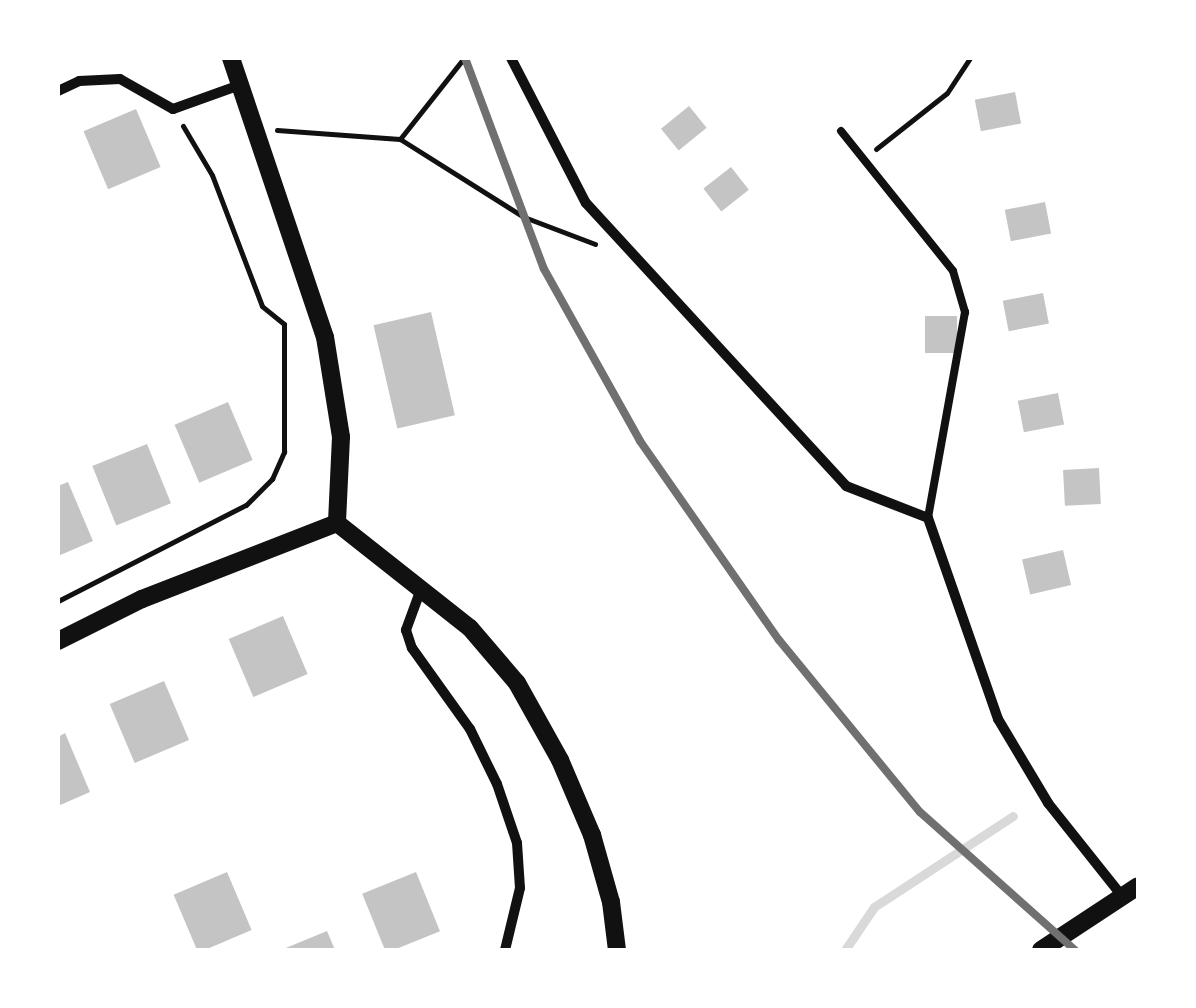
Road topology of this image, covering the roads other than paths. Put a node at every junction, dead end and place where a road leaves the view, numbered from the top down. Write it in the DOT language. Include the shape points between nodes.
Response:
graph roads {
  1 [pos="231,58"];
  2 [pos="511,58"];
  3 [pos="240,85"];
  4 [pos="58,91"];
  5 [pos="842,132"];
  6 [pos="928,518"];
  7 [pos="337,524"];
  8 [pos="421,589"];
  9 [pos="58,641"];
  10 [pos="1130,891"];
  11 [pos="506,950"];
  12 [pos="617,950"];
  13 [pos="1041,950"];
  1 -- 3 [label="street"];
  2 -- 6 [label="street" via="586,203 846,486"];
  3 -- 4 [label="street" via="174,109 120,79 79,81"];
  3 -- 7 [label="street" via="325,336 341,437"];
  5 -- 6 [label="lane" via="954,272 965,312"];
  6 -- 10 [label="street" via="998,719 1048,803"];
  7 -- 8 [label="street"];
  7 -- 9 [label="street" via="142,599"];
  8 -- 11 [label="street" via="406,630 412,648 470,729 517,843 520,888"];
  8 -- 12 [label="street" via="470,628 517,683 560,760 592,835 612,902"];
  10 -- 13 [label="street"];
}
